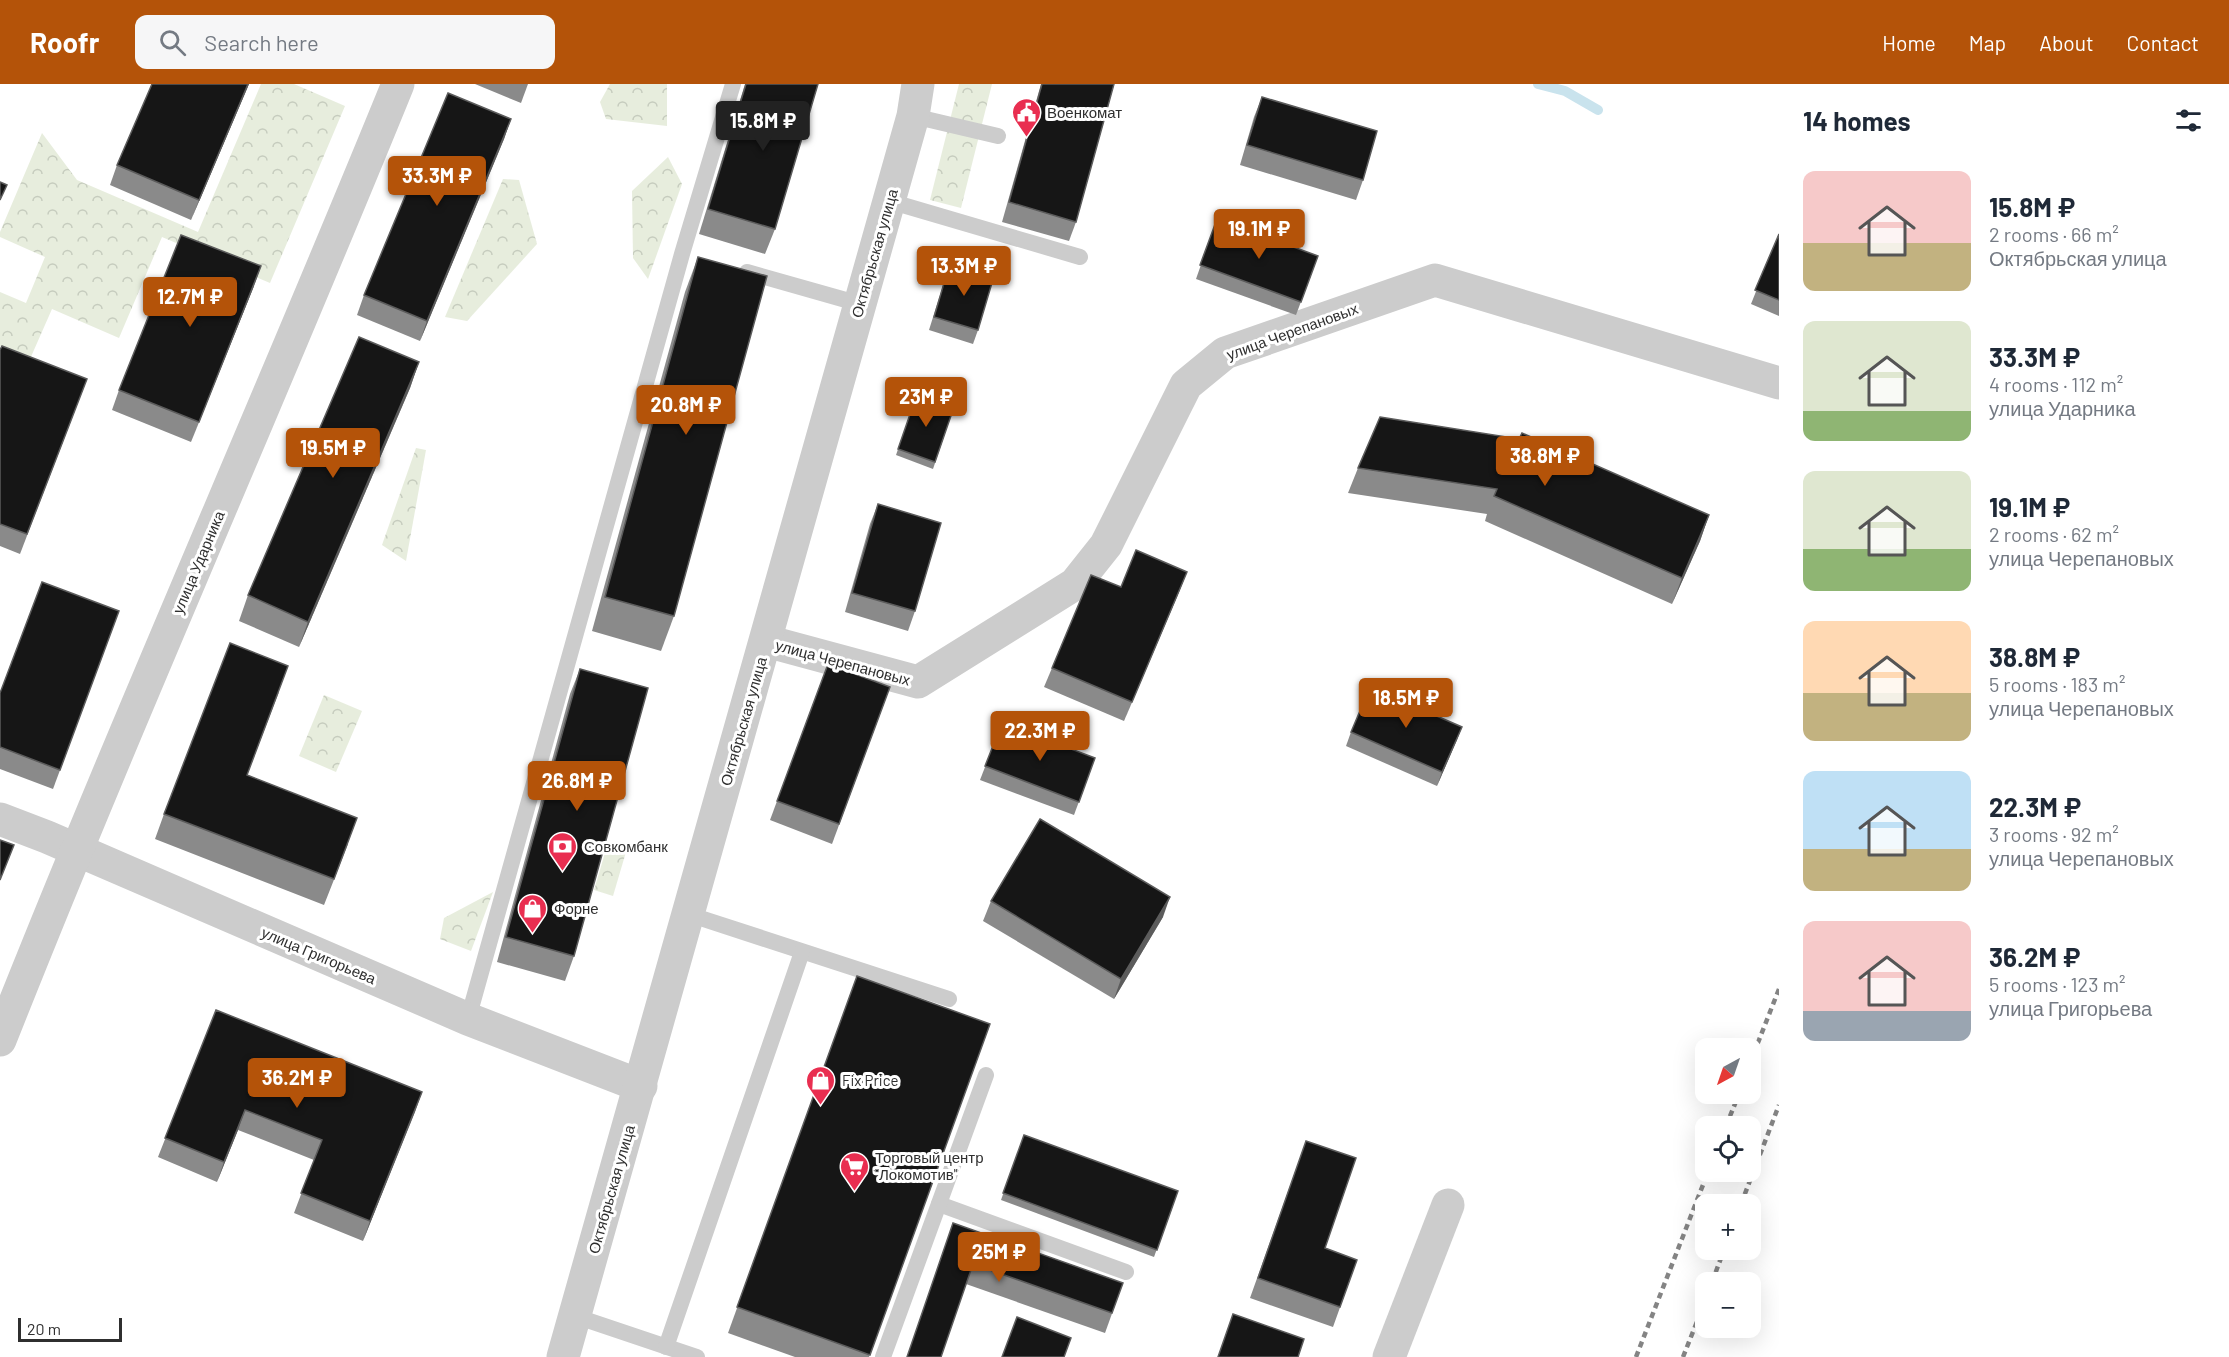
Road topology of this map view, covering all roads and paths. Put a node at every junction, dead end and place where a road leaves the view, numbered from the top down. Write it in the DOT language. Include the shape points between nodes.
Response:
graph roads {
  1 [pos="398,84"];
  2 [pos="732,84"];
  3 [pos="918,84"];
  4 [pos="913,116"];
  5 [pos="998,136"];
  6 [pos="889,201"];
  7 [pos="1080,257"];
  8 [pos="726,266"];
  9 [pos="860,304"];
  10 [pos="1779,383"];
  11 [pos="766,641"];
  12 [pos="0,819"];
  13 [pos="75,851"];
  14 [pos="688,914"];
  15 [pos="802,952"];
  16 [pos="949,999"];
  17 [pos="468,1019"];
  18 [pos="0,1040"];
  19 [pos="986,1075"];
  20 [pos="641,1086"];
  21 [pos="939,1204"];
  22 [pos="1448,1205"];
  23 [pos="1126,1272"];
  24 [pos="575,1316"];
  25 [pos="666,1347"];
  26 [pos="563,1357"];
  27 [pos="697,1357"];
  28 [pos="883,1357"];
  29 [pos="1389,1357"];
  1 -- 13 [label="street, улица Ударника"];
  2 -- 17 [label="lane" via="688,255"];
  3 -- 4 [label="street, Октябрьская улица"];
  4 -- 5 [label="lane"];
  4 -- 6 [label="street, Октябрьская улица"];
  6 -- 7 [label="lane"];
  6 -- 9 [label="street, Октябрьская улица"];
  8 -- 9 [label="lane"];
  9 -- 11 [label="street, Октябрьская улица"];
  10 -- 11 [label="street, улица Черепановых" via="1435,280 1225,353 1186,385 1106,545 1075,584 918,682"];
  11 -- 14 [label="street, Октябрьская улица"];
  12 -- 13 [label="street, улица Григорьева"];
  13 -- 17 [label="street, улица Григорьева"];
  13 -- 18 [label="street, улица Ударника"];
  14 -- 15 [label="lane"];
  14 -- 20 [label="street, Октябрьская улица"];
  15 -- 16 [label="lane"];
  15 -- 25 [label="lane"];
  17 -- 20 [label="street, улица Григорьева"];
  19 -- 21 [label="lane"];
  20 -- 24 [label="street, Октябрьская улица"];
  21 -- 23 [label="lane"];
  21 -- 28 [label="lane"];
  22 -- 29 [label="street"];
  24 -- 25 [label="lane"];
  24 -- 26 [label="street, Октябрьская улица"];
  25 -- 27 [label="lane"];
}
